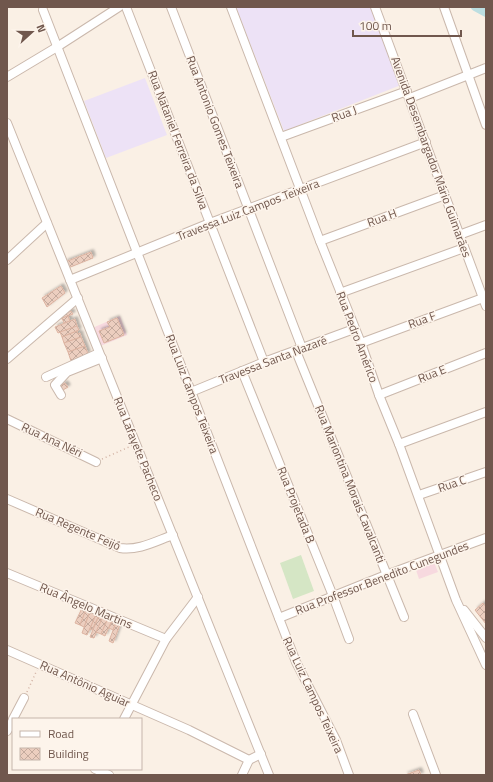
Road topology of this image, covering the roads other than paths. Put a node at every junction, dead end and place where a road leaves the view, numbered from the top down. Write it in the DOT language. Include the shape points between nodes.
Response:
graph roads {
  1 [pos="119,7"];
  2 [pos="126,7"];
  3 [pos="171,7"];
  4 [pos="231,7"];
  5 [pos="375,7"];
  6 [pos="444,7"];
  7 [pos="43,10"];
  8 [pos="57,47"];
  9 [pos="486,68"];
  10 [pos="468,74"];
  11 [pos="7,77"];
  12 [pos="408,94"];
  13 [pos="486,125"];
  14 [pos="8,126"];
  15 [pos="281,137"];
  16 [pos="426,142"];
  17 [pos="301,190"];
  18 [pos="445,195"];
  19 [pos="248,209"];
  20 [pos="47,223"];
  21 [pos="210,223"];
  22 [pos="486,225"];
  23 [pos="459,235"];
  24 [pos="320,241"];
  25 [pos="464,248"];
  26 [pos="137,253"];
  27 [pos="7,260"];
  28 [pos="70,280"];
  29 [pos="340,293"];
  30 [pos="78,298"];
  31 [pos="483,298"];
  32 [pos="486,306"];
  33 [pos="354,329"];
  34 [pos="361,342"];
  35 [pos="299,349"];
  36 [pos="486,353"];
  37 [pos="101,355"];
  38 [pos="7,359"];
  39 [pos="264,362"];
  40 [pos="242,371"];
  41 [pos="46,378"];
  42 [pos="192,392"];
  43 [pos="61,395"];
  44 [pos="379,395"];
  45 [pos="486,412"];
  46 [pos="7,419"];
  47 [pos="399,444"];
  48 [pos="96,462"];
  49 [pos="486,472"];
  50 [pos="419,495"];
  51 [pos="7,499"];
  52 [pos="173,535"];
  53 [pos="486,538"];
  54 [pos="439,555"];
  55 [pos="7,573"];
  56 [pos="386,575"];
  57 [pos="333,596"];
  58 [pos="198,597"];
  59 [pos="456,600"];
  60 [pos="404,617"];
  61 [pos="279,618"];
  62 [pos="349,638"];
  63 [pos="486,638"];
  64 [pos="166,639"];
  65 [pos="7,650"];
  66 [pos="486,665"];
  67 [pos="24,698"];
  68 [pos="132,706"];
  69 [pos="413,714"];
  70 [pos="14,718"];
  71 [pos="125,718"];
  72 [pos="12,721"];
  73 [pos="7,731"];
  74 [pos="261,754"];
  75 [pos="249,760"];
  76 [pos="96,771"];
  77 [pos="109,775"];
  78 [pos="242,775"];
  79 [pos="269,775"];
  80 [pos="349,775"];
  81 [pos="436,775"];
  1 -- 8 [label="street"];
  2 -- 21 [label="street, Rua Nataniel Ferreira da Silva"];
  3 -- 19 [label="street, Rua Antonio Gomes Teixeira"];
  4 -- 15 [label="street, Rua Pedro Américo"];
  5 -- 12 [label="street, Avenida Desembargador Mário Guimarães"];
  6 -- 10 [label="street"];
  7 -- 8 [label="street, Rua Luiz Campos Teixeira"];
  8 -- 11 [label="street"];
  8 -- 26 [label="street, Rua Luiz Campos Teixeira"];
  9 -- 10 [label="street, Rua J"];
  10 -- 12 [label="street, Rua J"];
  10 -- 13 [label="street"];
  12 -- 15 [label="street, Rua J"];
  12 -- 16 [label="street, Avenida Desembargador Mário Guimarães"];
  14 -- 20 [label="street, Rua Lafayete Pacheco"];
  15 -- 17 [label="street, Rua Pedro Américo"];
  16 -- 17 [label="street, Travessa Luiz Campos Teixeira"];
  16 -- 18 [label="street, Avenida Desembargador Mário Guimarães"];
  17 -- 19 [label="street, Travessa Luiz Campos Teixeira"];
  17 -- 24 [label="street, Rua Pedro Américo"];
  18 -- 23 [label="street, Avenida Desembargador Mário Guimarães"];
  18 -- 24 [label="street, Rua H"];
  19 -- 21 [label="street, Travessa Luiz Campos Teixeira"];
  19 -- 35 [label="street, Rua Antonio Gomes Teixeira"];
  20 -- 27 [label="street"];
  20 -- 28 [label="street, Rua Lafayete Pacheco"];
  21 -- 26 [label="street, Travessa Luiz Campos Teixeira"];
  21 -- 39 [label="street, Rua Nataniel Ferreira da Silva"];
  22 -- 23 [label="street"];
  23 -- 25 [label="street, Avenida Desembargador Mário Guimarães"];
  24 -- 29 [label="street, Rua Pedro Américo"];
  25 -- 29 [label="street"];
  25 -- 31 [label="street, Avenida Desembargador Mário Guimarães"];
  26 -- 28 [label="street, Travessa Luiz Campos Teixeira"];
  26 -- 42 [label="street, Rua Luiz Campos Teixeira"];
  28 -- 30 [label="street, Rua Lafayete Pacheco"];
  29 -- 33 [label="street, Rua Pedro Américo"];
  30 -- 37 [label="street, Rua Lafayete Pacheco"];
  30 -- 38 [label="street"];
  31 -- 32 [label="street, Avenida Desembargador Mário Guimarães"];
  31 -- 34 [label="street, Rua F"];
  33 -- 34 [label="street, Rua Pedro Américo"];
  33 -- 35 [label="street, Travessa Santa Nazaré"];
  34 -- 44 [label="street, Rua Pedro Américo"];
  35 -- 39 [label="street, Travessa Santa Nazaré"];
  35 -- 56 [label="street, Rua Mariontina Morais Cavalcanti"];
  36 -- 44 [label="street, Rua E"];
  37 -- 41 [label="street" via="89,357"];
  37 -- 43 [label="street" via="67,372 55,385"];
  37 -- 52 [label="street, Rua Lafayete Pacheco"];
  39 -- 40 [label="street, Travessa Santa Nazaré"];
  40 -- 42 [label="street, Travessa Santa Nazaré"];
  40 -- 57 [label="street, Rua Projetada B"];
  42 -- 61 [label="street, Rua Luiz Campos Teixeira"];
  44 -- 47 [label="street, Rua Pedro Américo"];
  45 -- 47 [label="street"];
  46 -- 48 [label="street, Rua Ana Néri"];
  47 -- 50 [label="street, Rua Pedro Américo"];
  49 -- 50 [label="street, Rua C"];
  50 -- 54 [label="street, Rua Pedro Américo"];
  51 -- 52 [label="street, Rua Regente Feijó" via="129,550"];
  52 -- 58 [label="street, Rua Lafayete Pacheco"];
  53 -- 54 [label="street, Rua Professor Benedito Cunegundes"];
  54 -- 56 [label="street, Rua Professor Benedito Cunegundes"];
  54 -- 59 [label="street, Rua Pedro Américo"];
  55 -- 64 [label="street, Rua Ângelo Martins"];
  56 -- 57 [label="street, Rua Professor Benedito Cunegundes"];
  56 -- 60 [label="street, Rua Mariontina Morais Cavalcanti"];
  57 -- 61 [label="street, Rua Professor Benedito Cunegundes"];
  57 -- 62 [label="street, Rua Projetada B"];
  58 -- 64 [label="street"];
  58 -- 74 [label="street, Rua Lafayete Pacheco"];
  59 -- 63 [label="street"];
  59 -- 66 [label="street, Rua Pedro Américo"];
  61 -- 80 [label="street, Rua Luiz Campos Teixeira" via="296,662 336,740"];
  64 -- 68 [label="street"];
  65 -- 68 [label="street, Rua Antônio Aguiar"];
  67 -- 70 [label="street"];
  68 -- 71 [label="street"];
  68 -- 75 [label="street, Rua Antônio Aguiar" via="189,730"];
  69 -- 81 [label="street"];
  72 -- 73 [label="street"];
  74 -- 75 [label="street"];
  74 -- 79 [label="street, Rua Lafayete Pacheco"];
  75 -- 78 [label="street"];
  76 -- 77 [label="street"];
}
